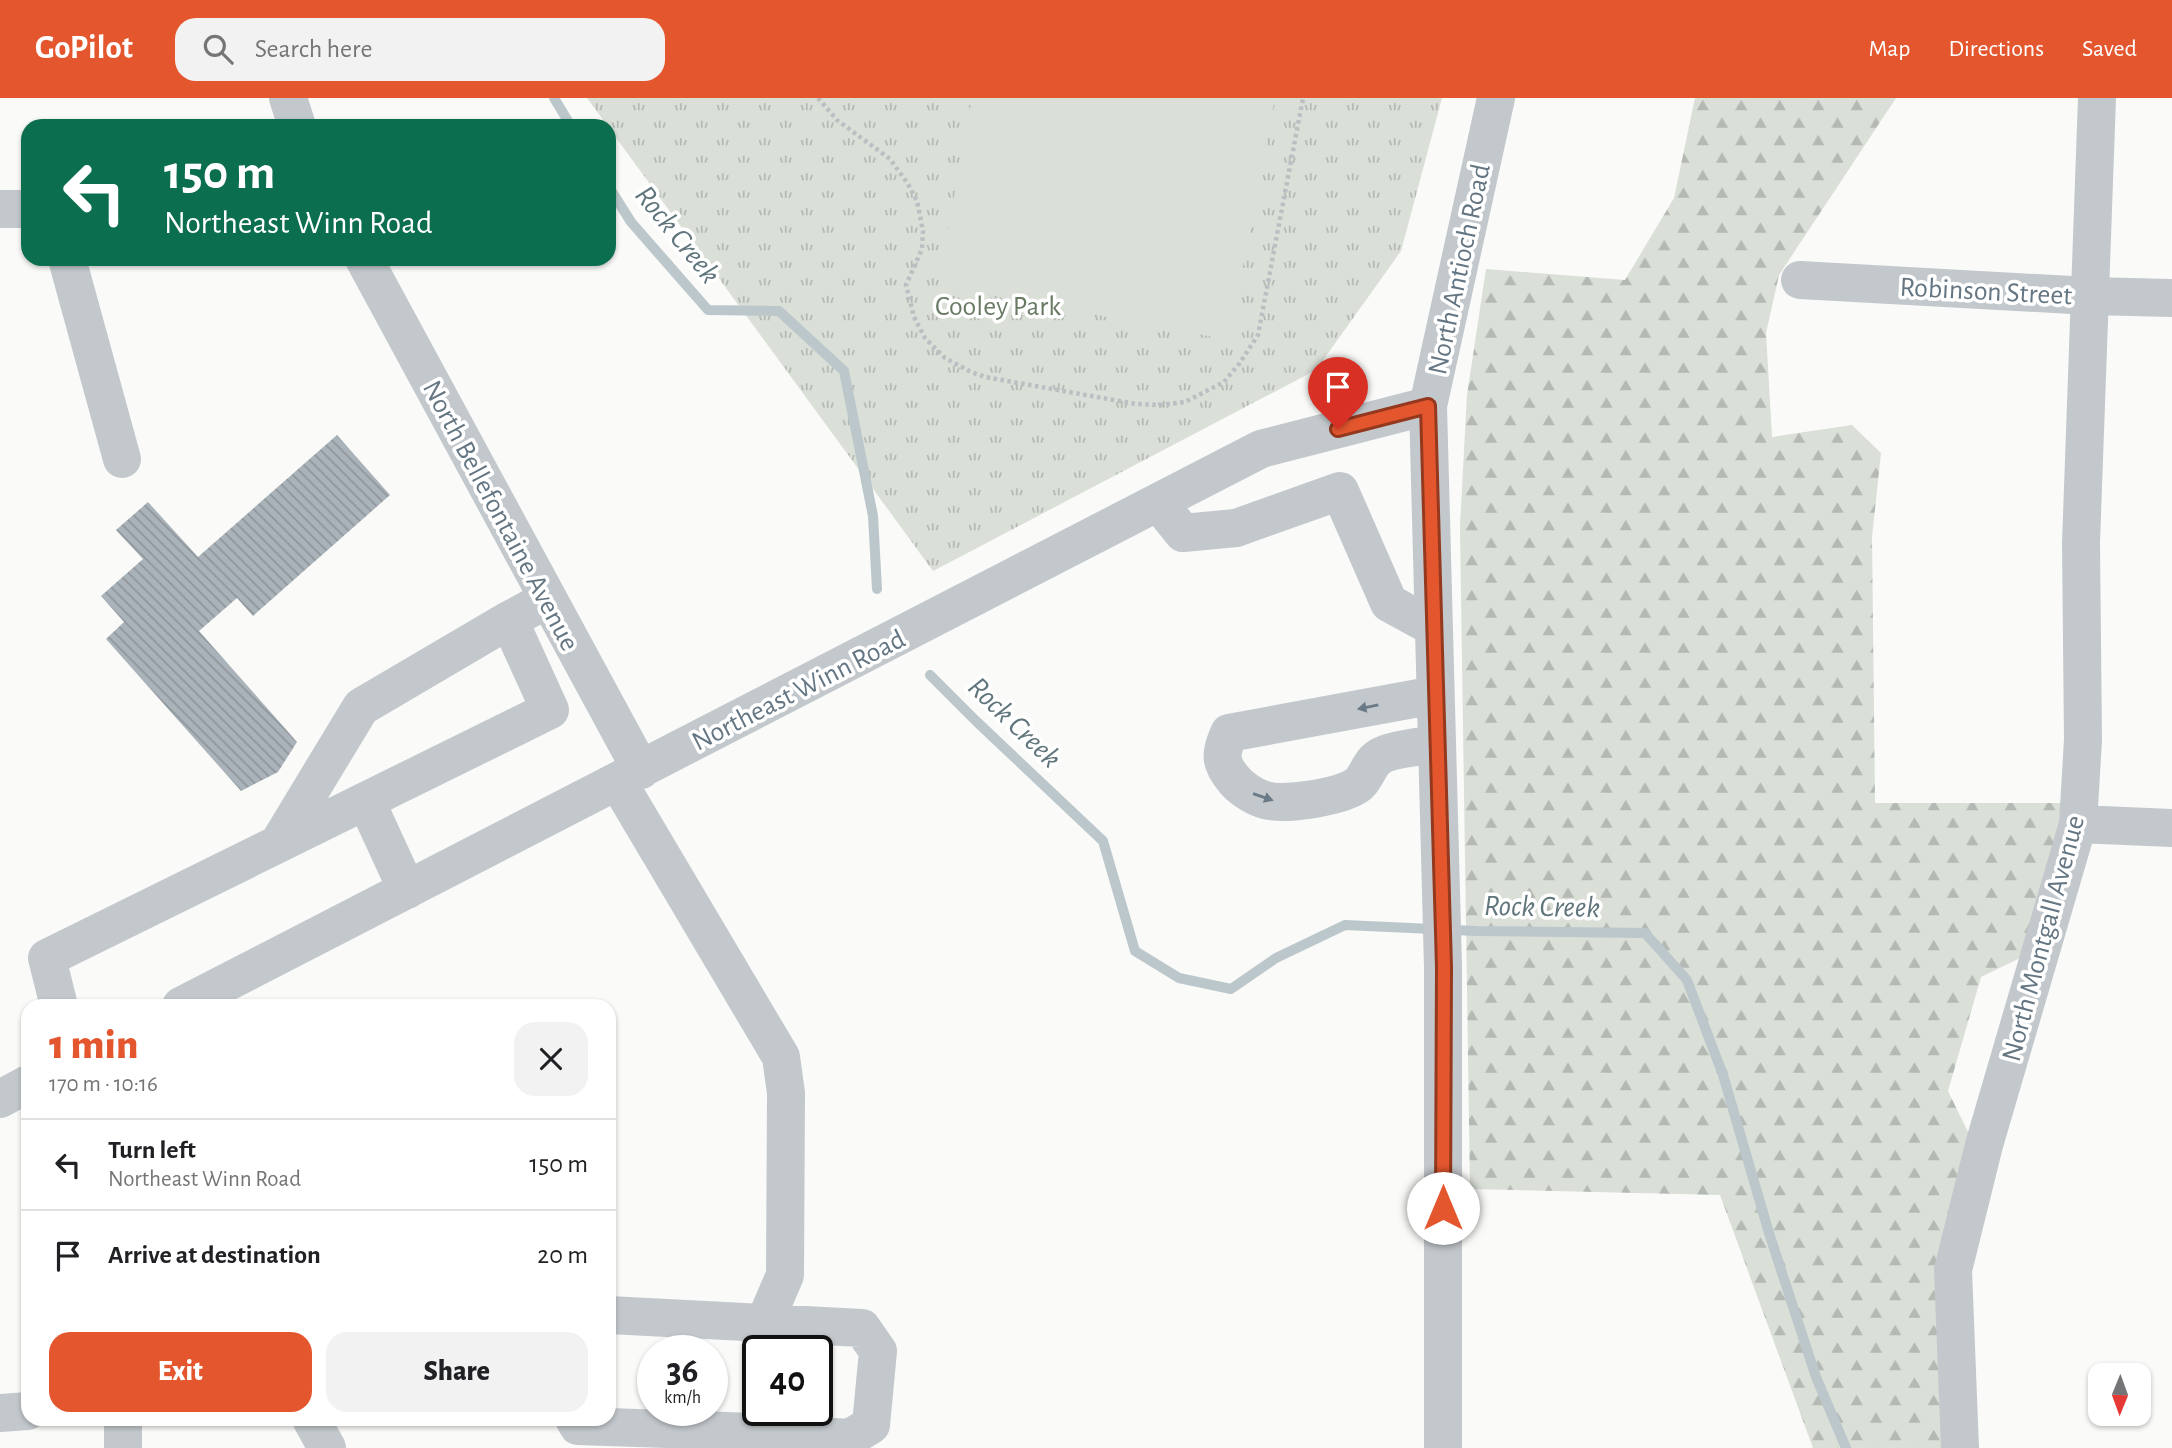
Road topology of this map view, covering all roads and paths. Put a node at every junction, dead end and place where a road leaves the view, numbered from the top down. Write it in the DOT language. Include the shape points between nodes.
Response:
graph roads {
  1 [pos="288,98"];
  2 [pos="818,98"];
  3 [pos="1303,98"];
  4 [pos="1496,98"];
  5 [pos="2097,98"];
  6 [pos="295,119"];
  7 [pos="0,209"];
  8 [pos="21,209"];
  9 [pos="69,266"];
  10 [pos="368,266"];
  11 [pos="1800,281"];
  12 [pos="2089,296"];
  13 [pos="2172,298"];
  14 [pos="1428,406"];
  15 [pos="122,459"];
  16 [pos="1158,502"];
  17 [pos="548,599"];
  18 [pos="509,620"];
  19 [pos="1433,627"];
  20 [pos="1435,695"];
  21 [pos="1436,744"];
  22 [pos="630,776"];
  23 [pos="366,801"];
  24 [pos="2078,824"];
  25 [pos="2172,828"];
  26 [pos="278,844"];
  27 [pos="407,890"];
  28 [pos="57,999"];
  29 [pos="194,999"];
  30 [pos="21,1088"];
  31 [pos="0,1099"];
  32 [pos="616,1316"];
  33 [pos="750,1335"];
  34 [pos="765,1335"];
  35 [pos="786,1335"];
  36 [pos="21,1412"];
  37 [pos="0,1413"];
  38 [pos="122,1426"];
  39 [pos="315,1426"];
  40 [pos="578,1426"];
  41 [pos="754,1428"];
  42 [pos="123,1448"];
  43 [pos="327,1448"];
  44 [pos="1443,1448"];
  45 [pos="1960,1448"];
  1 -- 6 [label="street"];
  2 -- 3 [label="path" via="837,120 890,159 917,201 922,249 906,285 925,338 945,358 985,377 1160,405 1185,402 1224,382 1258,335"];
  4 -- 14 [label="street, North Antioch Road"];
  5 -- 12 [label="street, North Montgall Avenue"];
  7 -- 8 [label="street"];
  9 -- 15 [label="street"];
  10 -- 17 [label="street, North Bellefontaine Avenue"];
  11 -- 12 [label="street, Robinson Street"];
  12 -- 13 [label="street, Robinson Street"];
  12 -- 24 [label="street, North Montgall Avenue"];
  14 -- 16 [label="street, Northeast Winn Road" via="1261,449"];
  14 -- 19 [label="street, North Antioch Road"];
  16 -- 19 [label="street" via="1183,533 1236,528 1340,491 1389,603"];
  16 -- 22 [label="street, Northeast Winn Road"];
  17 -- 18 [label="street"];
  17 -- 22 [label="street, North Bellefontaine Avenue"];
  18 -- 23 [label="street" via="550,710"];
  18 -- 26 [label="street" via="361,707"];
  19 -- 20 [label="street, North Antioch Road"];
  20 -- 21 [label="street, North Antioch Road"];
  20 -- 21 [label="street, one-way" via="1229,733 1222,753 1225,769 1239,785 1263,800 1283,802 1331,797 1358,785 1378,757"];
  21 -- 44 [label="street, North Antioch Road" via="1444,967"];
  22 -- 27 [label="street, Northeast Winn Road"];
  22 -- 34 [label="street, North Bellefontaine Avenue" via="781,1057 786,1093 785,1275"];
  23 -- 26 [label="street"];
  23 -- 27 [label="street"];
  24 -- 25 [label="street"];
  24 -- 45 [label="street, North Montgall Avenue" via="1984,1145 1953,1270"];
  26 -- 28 [label="street" via="47,958"];
  27 -- 29 [label="street, Northeast Winn Road"];
  30 -- 31 [label="street"];
  32 -- 33 [label="street"];
  35 -- 41 [label="street" via="862,1328 878,1351 871,1425 850,1438"];
  36 -- 37 [label="street"];
  38 -- 42 [label="street"];
  39 -- 43 [label="street"];
  40 -- 41 [label="street"];
}
